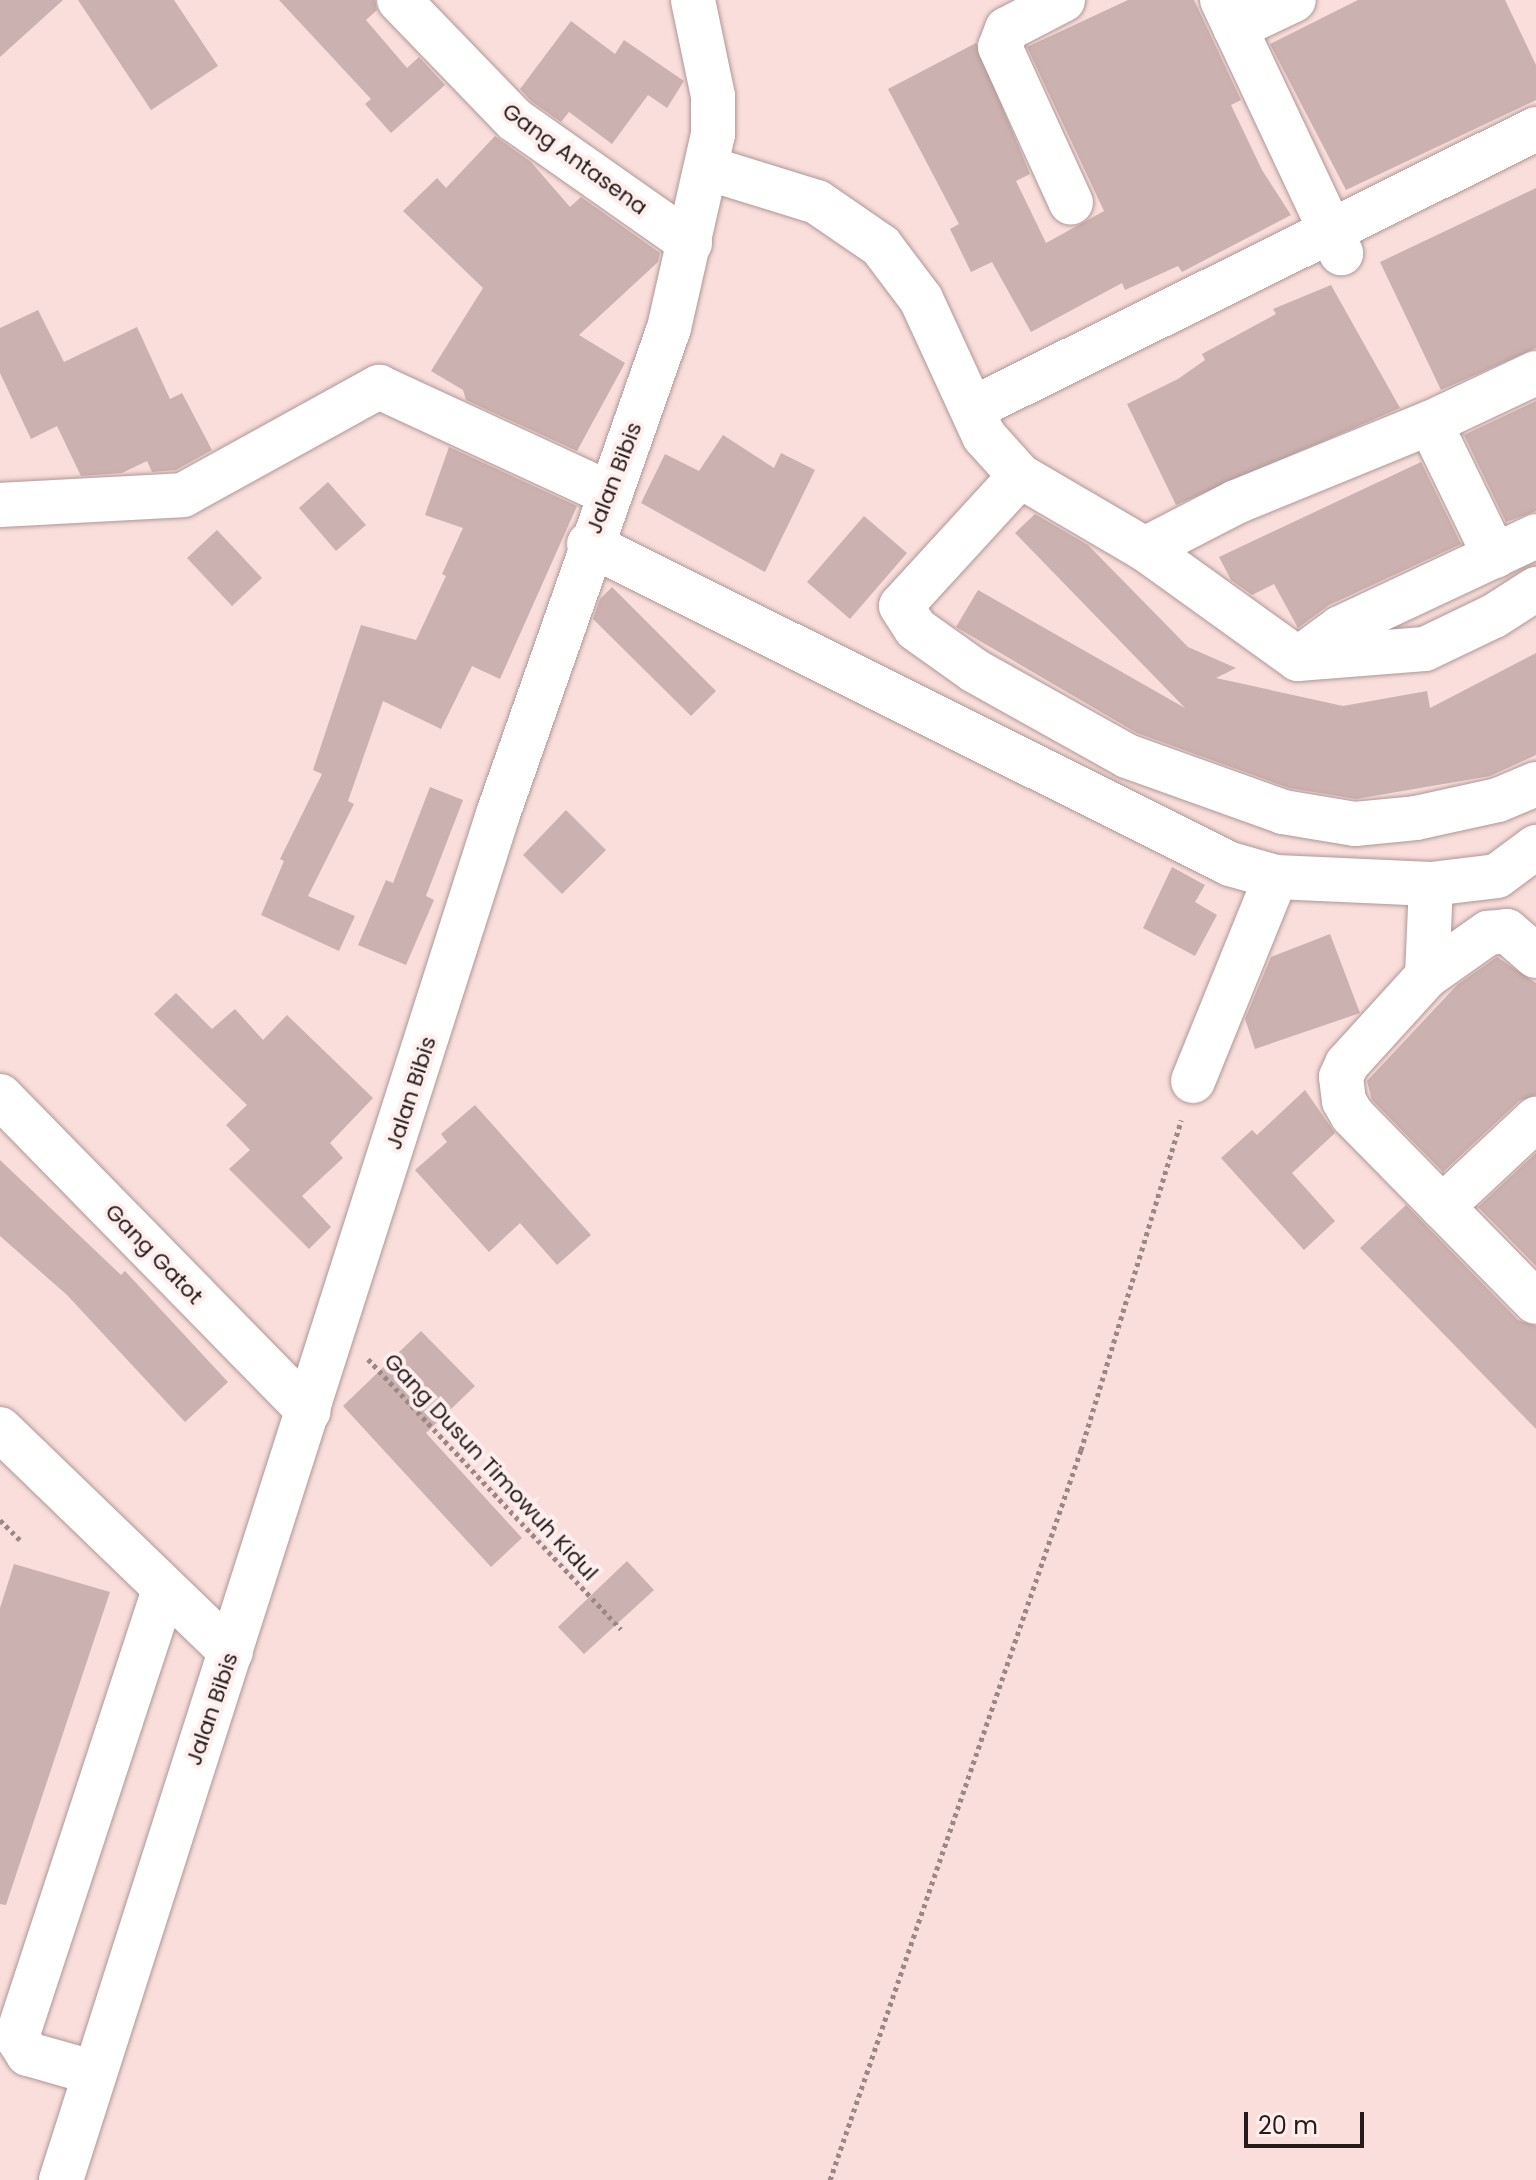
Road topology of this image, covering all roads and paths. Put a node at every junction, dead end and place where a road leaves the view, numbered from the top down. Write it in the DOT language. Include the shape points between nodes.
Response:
graph roads {
  1 [pos="399,0"];
  2 [pos="693,0"];
  3 [pos="1063,0"];
  4 [pos="1294,0"];
  5 [pos="1229,14"];
  6 [pos="1536,129"];
  7 [pos="1536,159"];
  8 [pos="707,168"];
  9 [pos="1071,203"];
  10 [pos="1336,242"];
  11 [pos="690,243"];
  12 [pos="1536,373"];
  13 [pos="978,423"];
  14 [pos="1430,423"];
  15 [pos="1020,476"];
  16 [pos="608,493"];
  17 [pos="0,505"];
  18 [pos="1536,536"];
  19 [pos="589,544"];
  20 [pos="1145,549"];
  21 [pos="1495,556"];
  22 [pos="1536,589"];
  23 [pos="1298,659"];
  24 [pos="1536,784"];
  25 [pos="1536,847"];
  26 [pos="1497,876"];
  27 [pos="1276,877"];
  28 [pos="1431,884"];
  29 [pos="1536,920"];
  30 [pos="1536,956"];
  31 [pos="1427,976"];
  32 [pos="1193,1081"];
  33 [pos="0,1096"];
  34 [pos="1536,1119"];
  35 [pos="1442,1207"];
  36 [pos="1536,1302"];
  37 [pos="337,1326"];
  38 [pos="308,1411"];
  39 [pos="0,1429"];
  40 [pos="0,1520"];
  41 [pos="20,1540"];
  42 [pos="164,1589"];
  43 [pos="621,1629"];
  44 [pos="231,1652"];
  45 [pos="95,2073"];
  46 [pos="61,2180"];
  47 [pos="830,2180"];
  1 -- 11 [label="street, Gang Antasena" via="515,120"];
  2 -- 8 [label="street, Jalan Bibis" via="713,96"];
  3 -- 9 [label="street" via="1007,29 1000,47"];
  4 -- 5 [label="street"];
  5 -- 10 [label="street"];
  6 -- 10 [label="street"];
  7 -- 10 [label="street"];
  8 -- 11 [label="street, Jalan Bibis"];
  8 -- 13 [label="street" via="817,202 881,246 921,299"];
  10 -- 13 [label="street"];
  11 -- 16 [label="street, Jalan Bibis" via="669,328"];
  12 -- 14 [label="street"];
  13 -- 15 [label="street"];
  14 -- 20 [label="street" via="1236,502"];
  14 -- 21 [label="street"];
  15 -- 20 [label="street"];
  15 -- 24 [label="street" via="901,606 916,629 975,671 1127,756 1283,812 1355,824 1416,818 1498,800"];
  16 -- 17 [label="street" via="379,387 183,495"];
  16 -- 19 [label="street, Jalan Bibis"];
  18 -- 21 [label="street"];
  19 -- 27 [label="street" via="1230,864"];
  19 -- 37 [label="street, Jalan Bibis"];
  20 -- 23 [label="street"];
  21 -- 23 [label="street" via="1340,628"];
  22 -- 23 [label="street" via="1425,649"];
  25 -- 26 [label="street"];
  26 -- 28 [label="street"];
  26 -- 29 [label="street"];
  27 -- 28 [label="street"];
  27 -- 32 [label="street"];
  28 -- 31 [label="street"];
  30 -- 31 [label="street" via="1507,931 1488,933"];
  31 -- 35 [label="street" via="1341,1077 1352,1115"];
  32 -- 47 [label="path" via="1081,1450"];
  33 -- 38 [label="street, Gang Gatot"];
  34 -- 35 [label="street"];
  35 -- 36 [label="street"];
  37 -- 38 [label="street, Jalan Bibis"];
  37 -- 43 [label="path, Gang Dusun Timowuh Kidul"];
  38 -- 44 [label="street, Jalan Bibis"];
  39 -- 42 [label="street"];
  40 -- 41 [label="path"];
  42 -- 44 [label="street"];
  42 -- 45 [label="street" via="17,2037 28,2054"];
  44 -- 45 [label="street, Jalan Bibis"];
  45 -- 46 [label="street, Jalan Bibis"];
}
